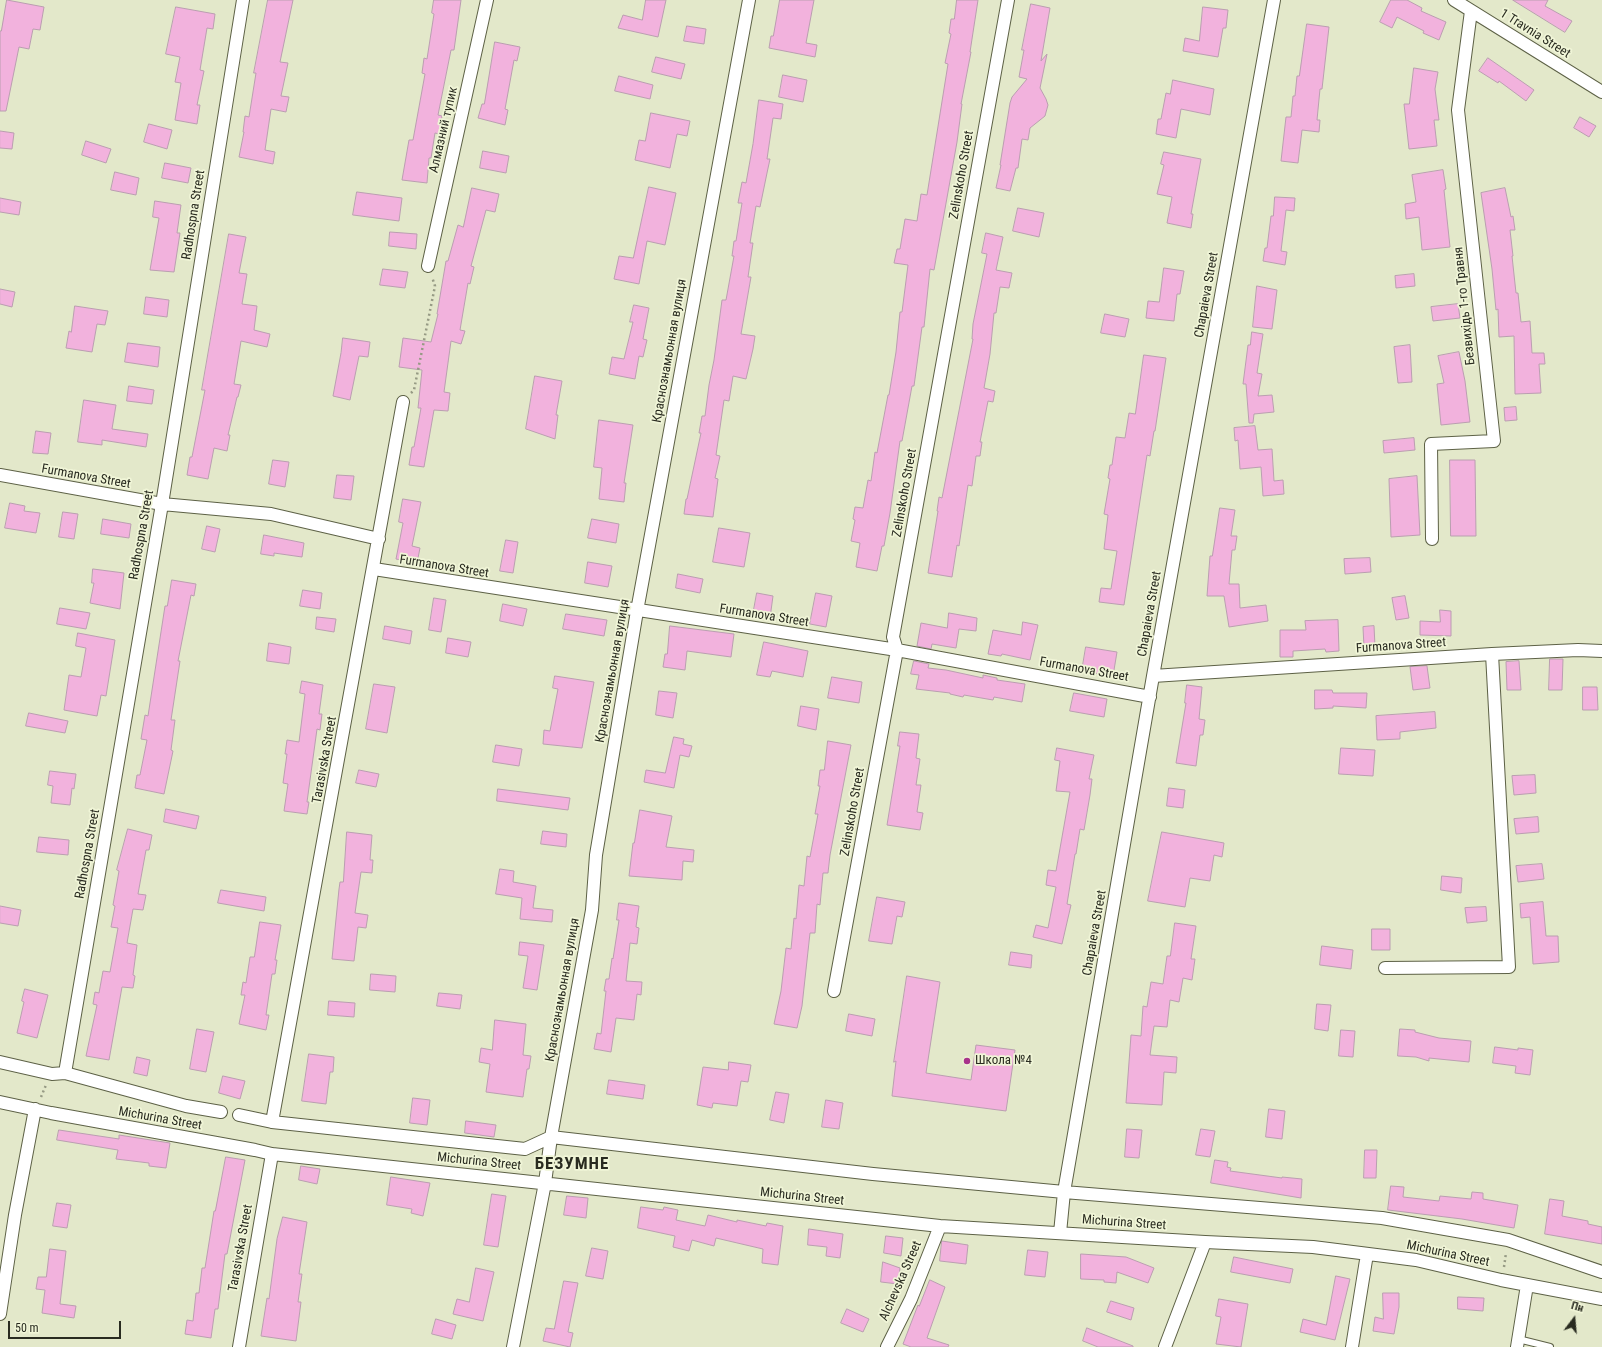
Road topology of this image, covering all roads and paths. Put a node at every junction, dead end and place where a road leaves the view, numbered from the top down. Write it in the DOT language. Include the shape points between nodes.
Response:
graph roads {
  1 [pos="243,0"];
  2 [pos="487,0"];
  3 [pos="749,0"];
  4 [pos="1008,0"];
  5 [pos="1274,0"];
  6 [pos="1454,0"];
  7 [pos="1471,12"];
  8 [pos="1602,92"];
  9 [pos="428,266"];
  10 [pos="403,402"];
  11 [pos="0,476"];
  12 [pos="162,504"];
  13 [pos="379,539"];
  14 [pos="1432,539"];
  15 [pos="374,570"];
  16 [pos="637,611"];
  17 [pos="897,650"];
  18 [pos="1602,651"];
  19 [pos="1492,654"];
  20 [pos="1153,676"];
  21 [pos="1150,697"];
  22 [pos="1385,968"];
  23 [pos="834,991"];
  24 [pos="0,1062"];
  25 [pos="65,1073"];
  26 [pos="52,1074"];
  27 [pos="0,1102"];
  28 [pos="36,1109"];
  29 [pos="221,1112"];
  30 [pos="239,1115"];
  31 [pos="272,1122"];
  32 [pos="551,1136"];
  33 [pos="272,1154"];
  34 [pos="545,1183"];
  35 [pos="1064,1192"];
  36 [pos="940,1226"];
  37 [pos="1060,1233"];
  38 [pos="1508,1240"];
  39 [pos="1204,1242"];
  40 [pos="1367,1254"];
  41 [pos="1602,1272"];
  42 [pos="1501,1280"];
  43 [pos="1527,1285"];
  44 [pos="1602,1299"];
  45 [pos="0,1314"];
  46 [pos="1518,1343"];
  47 [pos="238,1347"];
  48 [pos="513,1347"];
  49 [pos="887,1347"];
  50 [pos="1165,1347"];
  51 [pos="1352,1347"];
  52 [pos="1550,1347"];
  1 -- 12 [label="street, Radhospna Street"];
  2 -- 9 [label="street, Алмазний тупик"];
  3 -- 16 [label="street, Краснознамьонная вулиця"];
  4 -- 17 [label="street, Zelinskoho Street" via="893,637"];
  5 -- 20 [label="street, Chapaieva Street"];
  6 -- 7 [label="street, 1 Travnia Street"];
  7 -- 8 [label="street, 1 Travnia Street"];
  7 -- 14 [label="street, Безвихідь 1-го Травня" via="1458,110 1494,440 1431,444"];
  9 -- 10 [label="path" via="435,286 414,390"];
  10 -- 13 [label="street, Tarasivska Street"];
  11 -- 12 [label="street, Furmanova Street"];
  12 -- 13 [label="street, Furmanova Street" via="271,514"];
  12 -- 25 [label="street, Radhospna Street"];
  13 -- 15 [label="street, Tarasivska Street"];
  15 -- 16 [label="street, Furmanova Street"];
  15 -- 31 [label="street, Tarasivska Street"];
  16 -- 17 [label="street, Furmanova Street"];
  16 -- 32 [label="street, Краснознамьонная вулиця" via="596,855 592,910"];
  17 -- 21 [label="street, Furmanova Street"];
  17 -- 23 [label="street, Zelinskoho Street"];
  18 -- 19 [label="street, Furmanova Street"];
  19 -- 20 [label="street, Furmanova Street"];
  19 -- 22 [label="street" via="1510,967"];
  20 -- 21 [label="street, Chapaieva Street"];
  21 -- 35 [label="street, Chapaieva Street"];
  24 -- 26 [label="street, Michurina Street"];
  25 -- 26 [label="street, Michurina Street"];
  25 -- 29 [label="street, Michurina Street" via="186,1106"];
  26 -- 28 [label="path"];
  27 -- 28 [label="street, Michurina Street"];
  28 -- 33 [label="street, Michurina Street" via="51,1114"];
  28 -- 45 [label="street" via="15,1215"];
  30 -- 31 [label="street, Michurina Street"];
  31 -- 32 [label="street, Michurina Street" via="525,1149"];
  32 -- 34 [label="street, Краснознамьонная вулиця"];
  32 -- 35 [label="street, Michurina Street" via="873,1174"];
  33 -- 34 [label="street, Michurina Street"];
  33 -- 47 [label="street, Tarasivska Street"];
  34 -- 36 [label="street, Michurina Street"];
  34 -- 48 [label="street, Краснознамьонная вулиця"];
  35 -- 37 [label="street, Chapaieva Street"];
  35 -- 38 [label="street, Michurina Street" via="1382,1218"];
  36 -- 37 [label="street, Michurina Street"];
  36 -- 49 [label="street, Alchevska Street" via="911,1299"];
  37 -- 39 [label="street, Michurina Street"];
  38 -- 41 [label="street, Michurina Street"];
  38 -- 42 [label="path"];
  39 -- 40 [label="street, Michurina Street" via="1313,1247"];
  39 -- 50 [label="street"];
  40 -- 42 [label="street, Michurina Street" via="1416,1260"];
  40 -- 51 [label="street"];
  42 -- 43 [label="street, Michurina Street"];
  43 -- 44 [label="street, Michurina Street"];
  43 -- 46 [label="street"];
  46 -- 52 [label="lane"];
}
